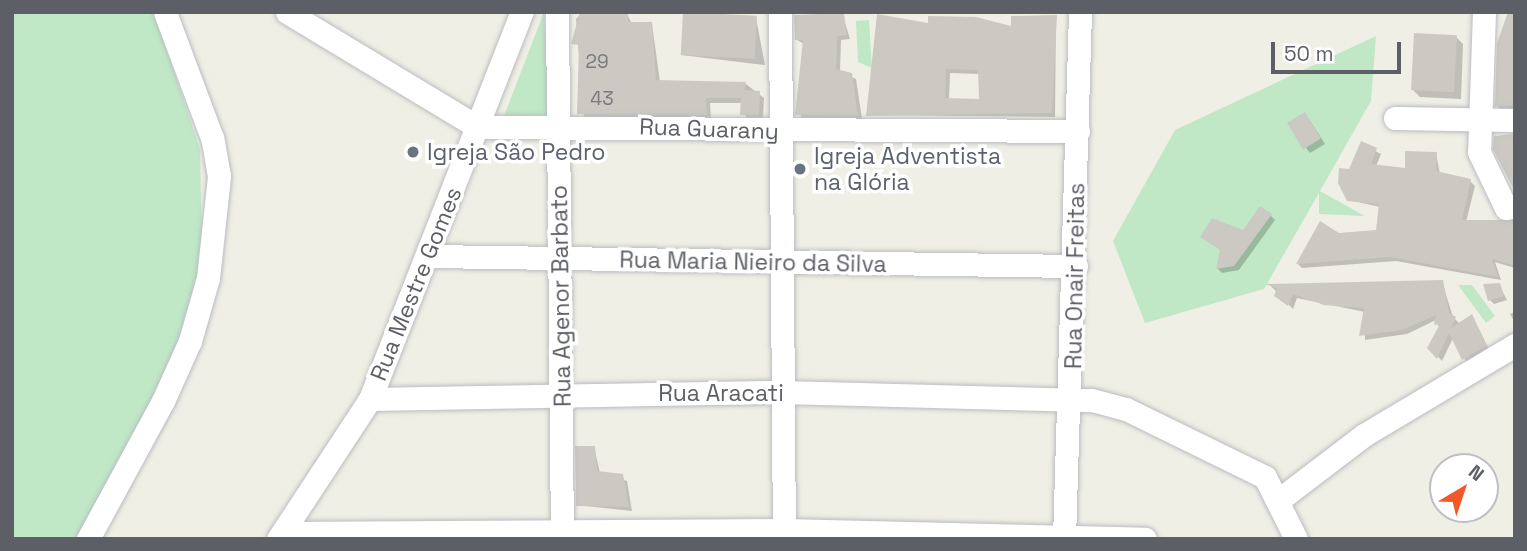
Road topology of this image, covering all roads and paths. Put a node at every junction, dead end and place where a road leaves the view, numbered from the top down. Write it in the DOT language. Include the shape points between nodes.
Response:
graph roads {
  1 [pos="165,12"];
  2 [pos="287,12"];
  3 [pos="522,12"];
  4 [pos="557,12"];
  5 [pos="780,12"];
  6 [pos="1080,12"];
  7 [pos="1483,12"];
  8 [pos="1395,118"];
  9 [pos="1515,120"];
  10 [pos="1482,123"];
  11 [pos="559,125"];
  12 [pos="478,127"];
  13 [pos="780,131"];
  14 [pos="1078,131"];
  15 [pos="1515,206"];
  16 [pos="430,256"];
  17 [pos="562,260"];
  18 [pos="780,262"];
  19 [pos="1076,266"];
  20 [pos="1515,345"];
  21 [pos="781,392"];
  22 [pos="562,394"];
  23 [pos="370,398"];
  24 [pos="1073,399"];
  25 [pos="1280,499"];
  26 [pos="784,535"];
  27 [pos="280,536"];
  28 [pos="562,536"];
  29 [pos="1064,536"];
  30 [pos="88,539"];
  31 [pos="1146,539"];
  32 [pos="1296,539"];
  1 -- 30 [label="street" via="212,138 219,176 208,278 168,389"];
  2 -- 12 [label="street"];
  3 -- 12 [label="street, Rua Mestre Gomes"];
  4 -- 11 [label="street, Rua Agenor Barbato"];
  5 -- 13 [label="street"];
  6 -- 14 [label="street, Rua Onair Freitas"];
  7 -- 10 [label="street"];
  8 -- 10 [label="street"];
  9 -- 10 [label="street"];
  10 -- 15 [label="street" via="1479,152 1486,172 1506,208"];
  11 -- 12 [label="street, Rua Guarany"];
  11 -- 13 [label="street, Rua Guarany"];
  11 -- 17 [label="street, Rua Agenor Barbato"];
  12 -- 16 [label="street, Rua Mestre Gomes"];
  13 -- 14 [label="street, Rua Guarany"];
  13 -- 18 [label="street"];
  14 -- 19 [label="street, Rua Onair Freitas"];
  16 -- 17 [label="street, Rua Maria Nieiro da Silva"];
  16 -- 23 [label="street, Rua Mestre Gomes"];
  17 -- 18 [label="street, Rua Maria Nieiro da Silva"];
  17 -- 22 [label="street, Rua Agenor Barbato"];
  18 -- 19 [label="street, Rua Maria Nieiro da Silva"];
  18 -- 21 [label="street"];
  19 -- 24 [label="street, Rua Onair Freitas"];
  20 -- 25 [label="street" via="1364,435"];
  21 -- 22 [label="street, Rua Aracati"];
  21 -- 24 [label="street, Rua Aracati"];
  21 -- 26 [label="street"];
  22 -- 23 [label="street, Rua Aracati"];
  22 -- 28 [label="street, Rua Agenor Barbato"];
  23 -- 27 [label="street, Rua Mestre Gomes"];
  24 -- 25 [label="street, Rua Aracati" via="1126,409 1265,477"];
  24 -- 29 [label="street, Rua Onair Freitas"];
  25 -- 32 [label="street, Rua Aracati"];
  26 -- 28 [label="street"];
  26 -- 29 [label="street"];
  27 -- 28 [label="street"];
  29 -- 31 [label="street"];
}
